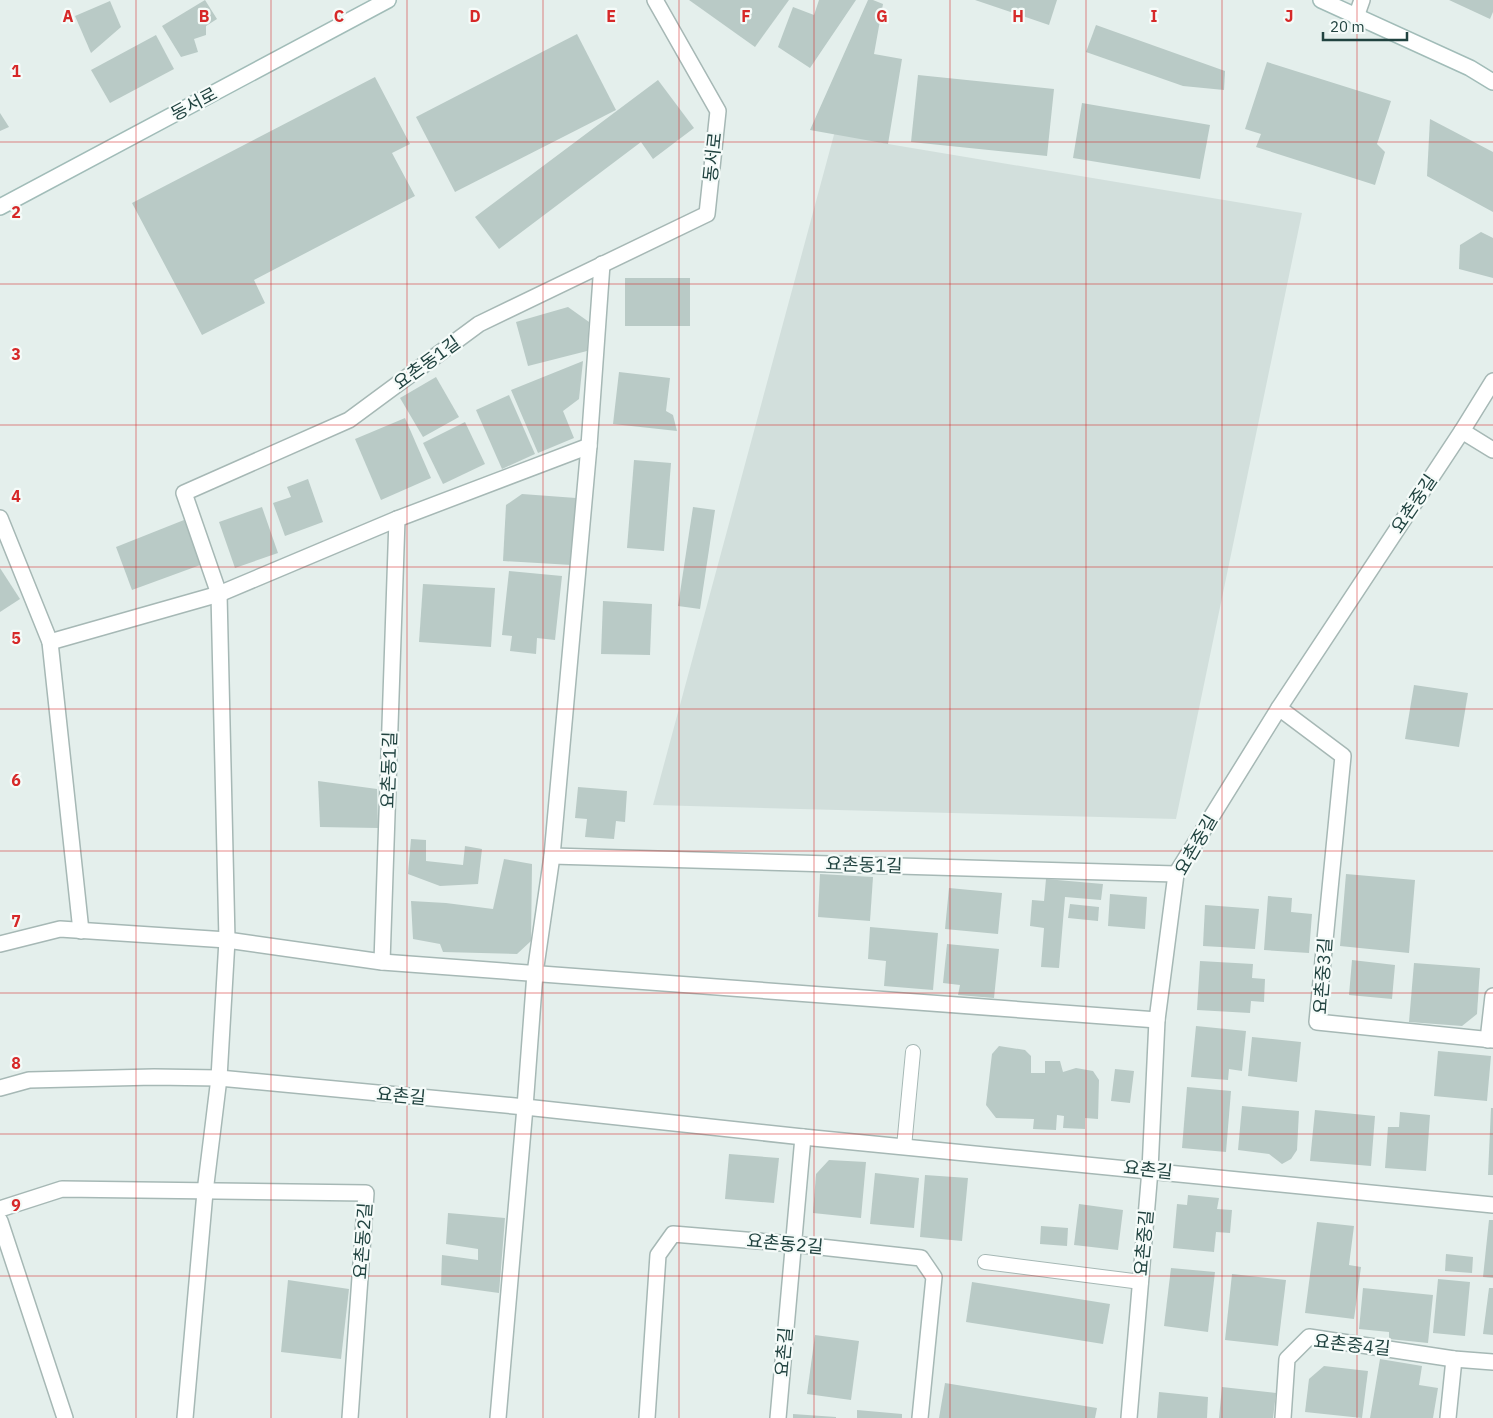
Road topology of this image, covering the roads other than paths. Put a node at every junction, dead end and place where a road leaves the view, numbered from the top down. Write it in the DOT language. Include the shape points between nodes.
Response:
graph roads {
  1 [pos="388,0"];
  2 [pos="655,0"];
  3 [pos="1321,0"];
  4 [pos="1362,0"];
  5 [pos="1356,17"];
  6 [pos="1493,82"];
  7 [pos="0,207"];
  8 [pos="602,264"];
  9 [pos="1493,382"];
  10 [pos="1462,431"];
  11 [pos="589,446"];
  12 [pos="1493,450"];
  13 [pos="0,518"];
  14 [pos="397,519"];
  15 [pos="219,594"];
  16 [pos="50,642"];
  17 [pos="1279,708"];
  18 [pos="552,856"];
  19 [pos="1176,874"];
  20 [pos="81,931"];
  21 [pos="227,940"];
  22 [pos="0,944"];
  23 [pos="382,962"];
  24 [pos="535,973"];
  25 [pos="1493,996"];
  26 [pos="1157,1020"];
  27 [pos="1491,1040"];
  28 [pos="913,1052"];
  29 [pos="219,1078"];
  30 [pos="0,1088"];
  31 [pos="525,1107"];
  32 [pos="803,1137"];
  33 [pos="904,1147"];
  34 [pos="1150,1170"];
  35 [pos="205,1192"];
  36 [pos="1493,1205"];
  37 [pos="0,1209"];
  38 [pos="0,1221"];
  39 [pos="793,1244"];
  40 [pos="985,1262"];
  41 [pos="1141,1282"];
  42 [pos="1454,1359"];
  43 [pos="1493,1362"];
  44 [pos="65,1418"];
  45 [pos="185,1418"];
  46 [pos="350,1418"];
  47 [pos="498,1418"];
  48 [pos="647,1418"];
  49 [pos="778,1418"];
  50 [pos="920,1418"];
  51 [pos="1129,1418"];
  52 [pos="1283,1418"];
  53 [pos="1448,1418"];
  1 -- 7 [label="street, 동서로"];
  2 -- 8 [label="street, 동서로" via="718,111 708,214"];
  3 -- 5 [label="street"];
  4 -- 5 [label="street"];
  5 -- 6 [label="street" via="1470,68"];
  8 -- 11 [label="street"];
  8 -- 15 [label="street, 요촌동1길" via="479,324 349,420 184,492"];
  9 -- 10 [label="street, 요촌중길"];
  10 -- 12 [label="street"];
  10 -- 17 [label="street, 요촌중길"];
  11 -- 14 [label="street"];
  11 -- 18 [label="street"];
  13 -- 16 [label="street"];
  14 -- 15 [label="street"];
  14 -- 23 [label="street, 요촌동1길"];
  15 -- 16 [label="street"];
  15 -- 21 [label="street, 요촌동1길"];
  16 -- 20 [label="street"];
  17 -- 19 [label="street, 요촌중길"];
  17 -- 27 [label="street, 요촌중3길" via="1343,756 1317,1022"];
  18 -- 19 [label="street, 요촌동1길"];
  18 -- 24 [label="street"];
  19 -- 26 [label="street, 요촌중길"];
  20 -- 21 [label="street"];
  20 -- 22 [label="street" via="60,929"];
  21 -- 23 [label="street"];
  21 -- 29 [label="street, 요촌동1길"];
  23 -- 24 [label="street"];
  24 -- 26 [label="street"];
  24 -- 31 [label="street"];
  25 -- 27 [label="street"];
  26 -- 34 [label="street, 요촌중길"];
  28 -- 33 [label="lane"];
  29 -- 30 [label="street, 요촌길" via="29,1080"];
  29 -- 31 [label="street, 요촌길"];
  29 -- 35 [label="street, 요촌동1길"];
  31 -- 32 [label="street, 요촌길"];
  31 -- 47 [label="street"];
  32 -- 33 [label="street, 요촌길"];
  32 -- 39 [label="street, 요촌길"];
  33 -- 34 [label="street, 요촌길"];
  34 -- 36 [label="street, 요촌길"];
  34 -- 41 [label="street, 요촌중길"];
  35 -- 37 [label="street, 요촌동2길" via="62,1189"];
  35 -- 45 [label="street"];
  35 -- 46 [label="street, 요촌동2길" via="366,1193"];
  38 -- 44 [label="street"];
  39 -- 48 [label="street, 요촌동2길" via="673,1234 658,1255"];
  39 -- 49 [label="street, 요촌길"];
  39 -- 50 [label="street, 요촌동2길" via="921,1258 934,1277"];
  40 -- 41 [label="lane"];
  41 -- 51 [label="street, 요촌중길"];
  42 -- 43 [label="street, 요촌중4길"];
  42 -- 52 [label="street, 요촌중4길" via="1309,1337 1287,1359"];
  42 -- 53 [label="street"];
}
